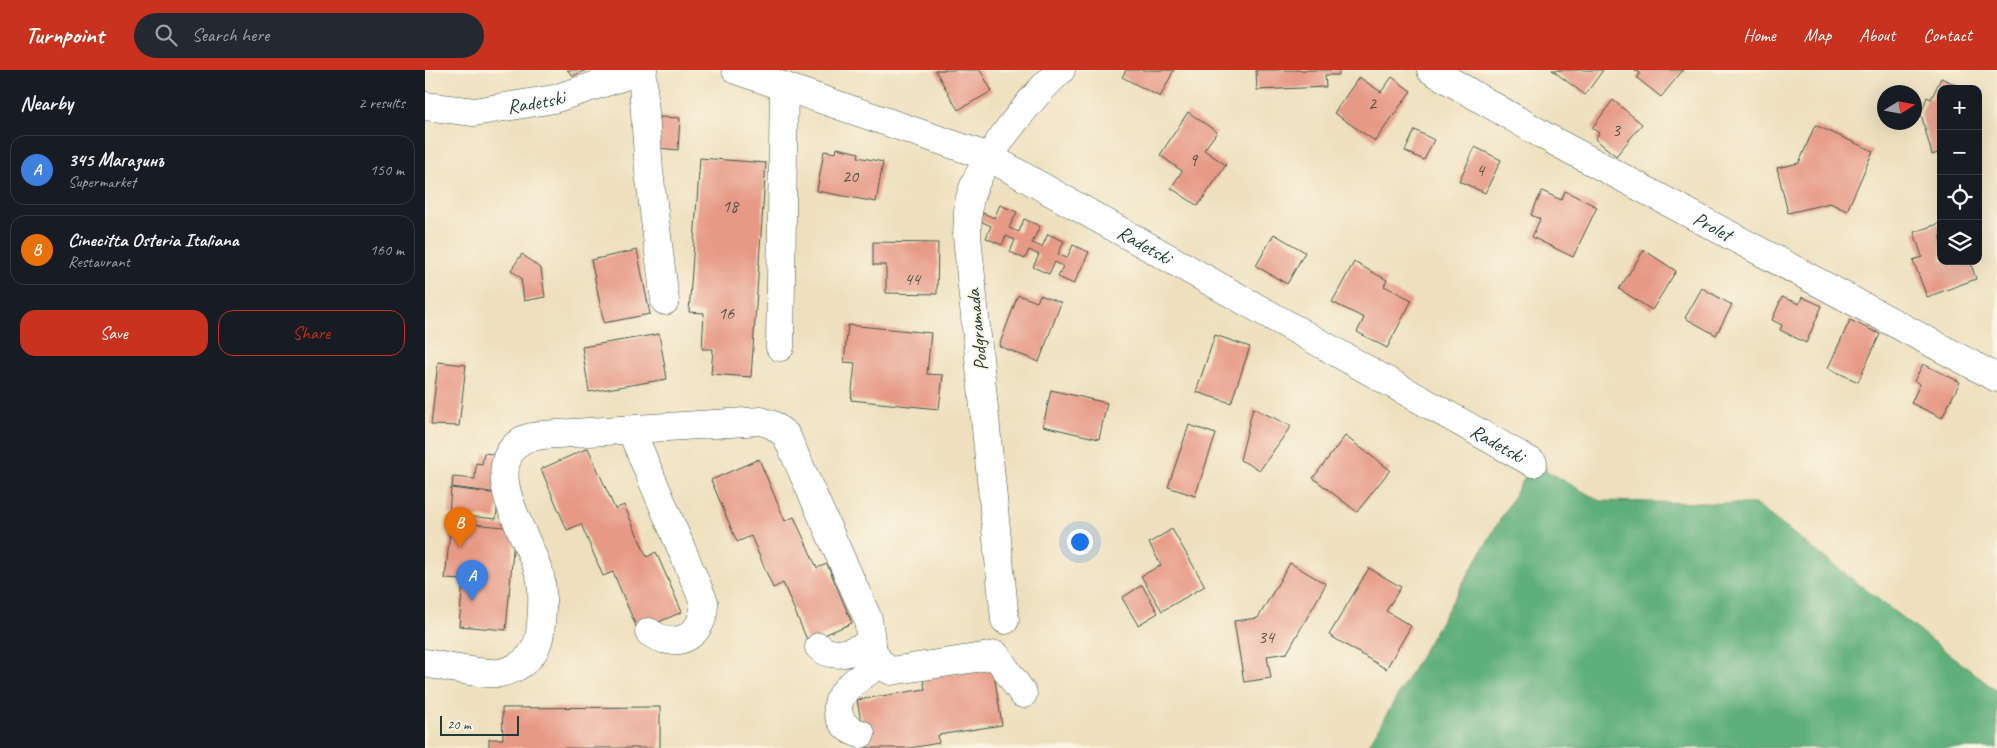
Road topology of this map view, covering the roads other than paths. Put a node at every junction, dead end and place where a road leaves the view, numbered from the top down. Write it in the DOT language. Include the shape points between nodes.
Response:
graph roads {
  1 [pos="643,70"];
  2 [pos="737,70"];
  3 [pos="1061,70"];
  4 [pos="1431,70"];
  5 [pos="784,86"];
  6 [pos="425,106"];
  7 [pos="989,157"];
  8 [pos="665,301"];
  9 [pos="780,347"];
  10 [pos="1997,378"];
  11 [pos="631,430"];
  12 [pos="1533,463"];
  13 [pos="1005,620"];
  14 [pos="649,632"];
  15 [pos="819,647"];
  16 [pos="876,654"];
  17 [pos="425,663"];
  18 [pos="1023,694"];
  19 [pos="861,734"];
  1 -- 6 [label="street, Radetski" via="554,98 474,112"];
  1 -- 8 [label="street" via="649,171"];
  2 -- 5 [label="street, Radetski"];
  3 -- 7 [label="street, Podgramada" via="1041,88"];
  4 -- 10 [label="street, Prolet" via="1550,139"];
  5 -- 7 [label="street, Radetski"];
  5 -- 9 [label="street"];
  7 -- 12 [label="street, Radetski"];
  7 -- 13 [label="street, Podgramada" via="970,198 967,236"];
  11 -- 14 [label="street" via="704,602 702,622 688,637 667,641"];
  11 -- 16 [label="street" via="761,422 773,425 786,435 868,619"];
  11 -- 17 [label="street" via="542,435 521,440 509,452 503,471 506,495 540,578 542,616 538,645 524,664 499,673"];
  15 -- 16 [label="street" via="835,654"];
  16 -- 18 [label="street" via="891,671 996,655"];
  16 -- 19 [label="street" via="839,698 838,714 843,724"];
}
